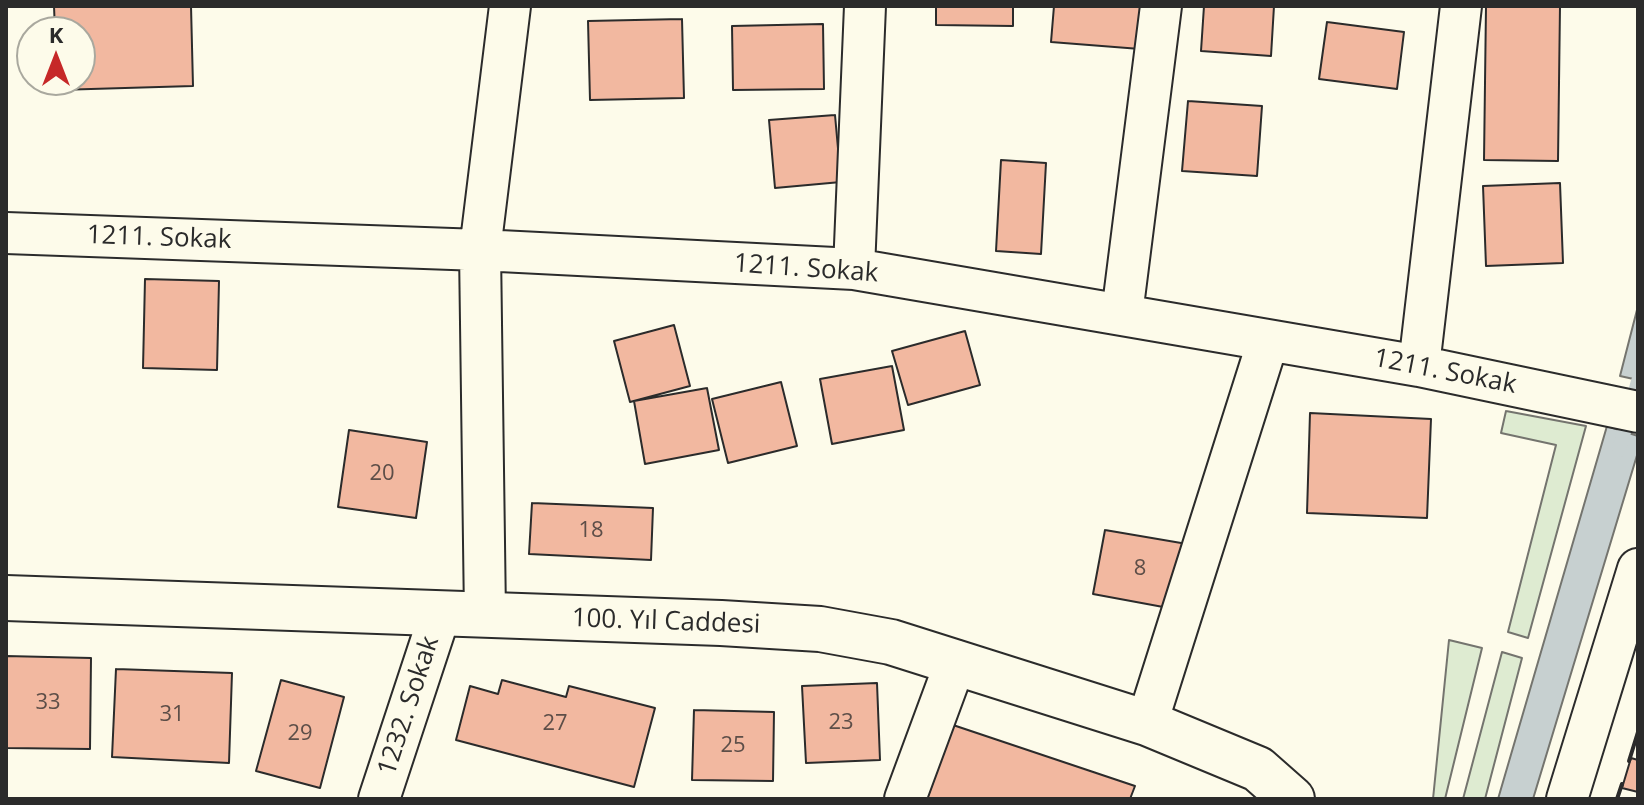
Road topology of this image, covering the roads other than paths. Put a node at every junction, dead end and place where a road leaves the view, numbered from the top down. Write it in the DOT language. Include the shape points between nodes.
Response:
graph roads {
  1 [pos="510,6"];
  2 [pos="865,6"];
  3 [pos="1161,6"];
  4 [pos="1461,6"];
  5 [pos="6,233"];
  6 [pos="480,250"];
  7 [pos="854,269"];
  8 [pos="1122,314"];
  9 [pos="1268,341"];
  10 [pos="1419,366"];
  11 [pos="1638,412"];
  12 [pos="1638,569"];
  13 [pos="6,598"];
  14 [pos="440,614"];
  15 [pos="485,615"];
  16 [pos="956,661"];
  17 [pos="1147,723"];
  18 [pos="379,799"];
  19 [pos="905,799"];
  20 [pos="1292,799"];
  21 [pos="1567,799"];
  1 -- 6 [label="street"];
  2 -- 7 [label="street"];
  3 -- 8 [label="street"];
  4 -- 10 [label="street"];
  5 -- 6 [label="street, 1211. Sokak"];
  6 -- 7 [label="street, 1211. Sokak"];
  6 -- 15 [label="street"];
  7 -- 8 [label="street, 1211. Sokak"];
  8 -- 9 [label="street, 1211. Sokak"];
  9 -- 10 [label="street, 1211. Sokak"];
  9 -- 17 [label="street"];
  10 -- 11 [label="street, 1211. Sokak"];
  12 -- 21 [label="street"];
  13 -- 14 [label="street, 100. Yıl Caddesi"];
  14 -- 15 [label="street, 100. Yıl Caddesi"];
  14 -- 18 [label="street, 1232. Sokak"];
  15 -- 16 [label="street, 100. Yıl Caddesi" via="820,629"];
  16 -- 17 [label="street, 100. Yıl Caddesi"];
  16 -- 19 [label="street"];
  17 -- 20 [label="street, 100. Yıl Caddesi" via="1258,769"];
}
